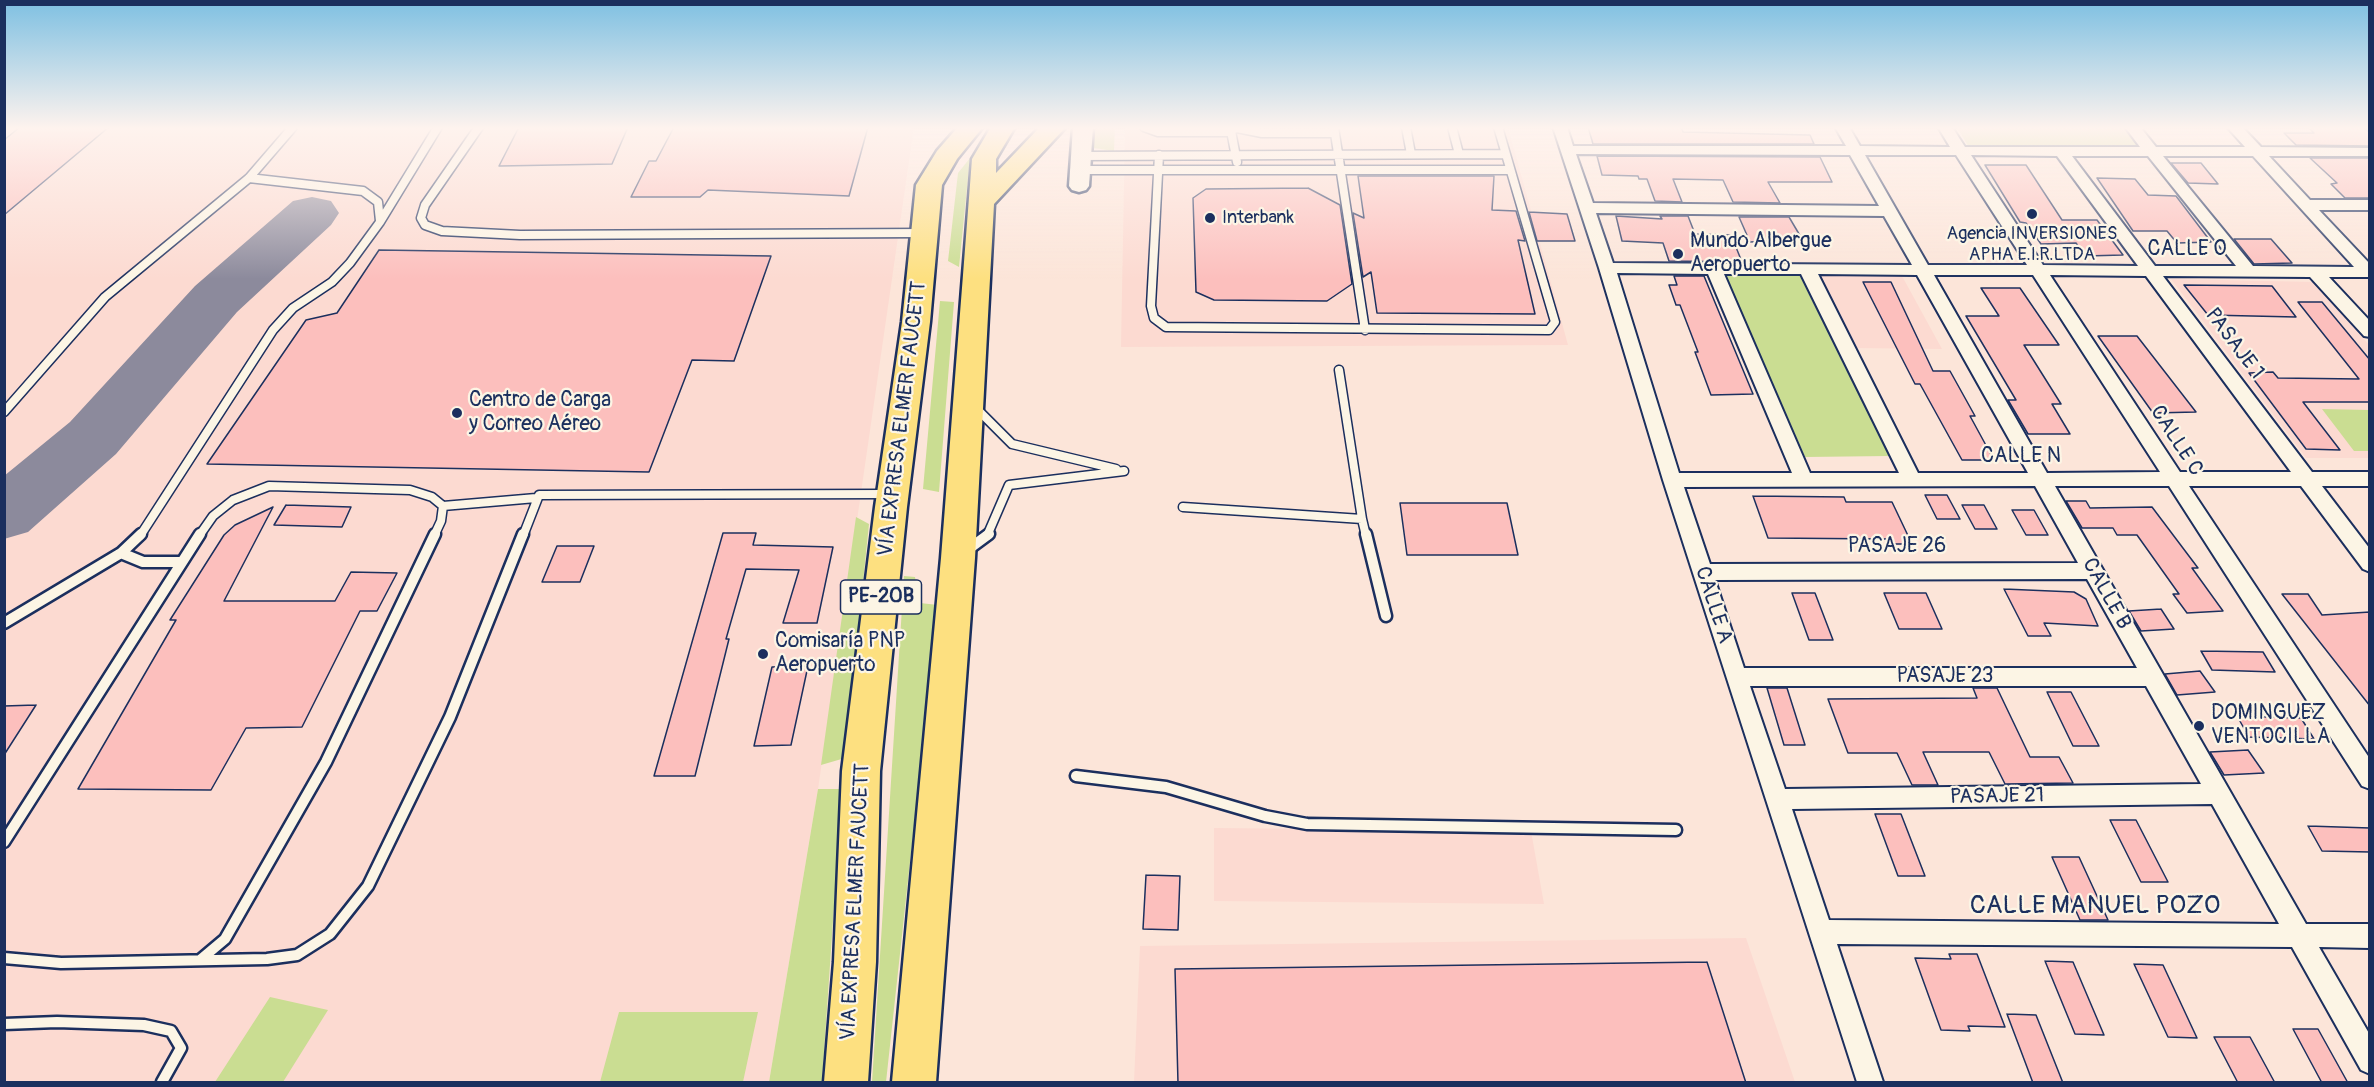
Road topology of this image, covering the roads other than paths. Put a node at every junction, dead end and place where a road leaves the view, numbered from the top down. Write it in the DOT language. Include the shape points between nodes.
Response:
graph roads {
  1 [pos="249,178"];
  2 [pos="407,178"];
  3 [pos="444,178"];
  4 [pos="933,178"];
  5 [pos="983,178"];
  6 [pos="1005,178"];
  7 [pos="1158,178"];
  8 [pos="1339,178"];
  9 [pos="1511,178"];
  10 [pos="1577,178"];
  11 [pos="1871,178"];
  12 [pos="1978,178"];
  13 [pos="2081,178"];
  14 [pos="2173,178"];
  15 [pos="2281,178"];
  16 [pos="981,203"];
  17 [pos="2306,204"];
  18 [pos="2370,205"];
  19 [pos="1588,208"];
  20 [pos="1890,211"];
  21 [pos="380,222"];
  22 [pos="925,233"];
  23 [pos="1607,268"];
  24 [pos="1714,269"];
  25 [pos="1807,269"];
  26 [pos="1923,270"];
  27 [pos="2038,270"];
  28 [pos="2150,271"];
  29 [pos="2247,271"];
  30 [pos="2315,272"];
  31 [pos="2369,272"];
  32 [pos="1365,330"];
  33 [pos="2370,332"];
  34 [pos="1340,370"];
  35 [pos="967,399"];
  36 [pos="4,412"];
  37 [pos="2041,479"];
  38 [pos="2174,479"];
  39 [pos="2308,479"];
  40 [pos="2370,479"];
  41 [pos="1672,480"];
  42 [pos="1804,480"];
  43 [pos="1912,480"];
  44 [pos="893,494"];
  45 [pos="536,498"];
  46 [pos="443,506"];
  47 [pos="1183,507"];
  48 [pos="1362,519"];
  49 [pos="121,553"];
  50 [pos="958,558"];
  51 [pos="181,562"];
  52 [pos="2370,564"];
  53 [pos="2093,570"];
  54 [pos="1702,572"];
  55 [pos="1386,616"];
  56 [pos="4,623"];
  57 [pos="1737,677"];
  58 [pos="2153,677"];
  59 [pos="1077,776"];
  60 [pos="2370,779"];
  61 [pos="2218,794"];
  62 [pos="1776,799"];
  63 [pos="1676,830"];
  64 [pos="4,842"];
  65 [pos="1820,932"];
  66 [pos="2299,935"];
  67 [pos="2370,936"];
  68 [pos="4,958"];
  69 [pos="200,960"];
  70 [pos="4,1024"];
  71 [pos="2370,1061"];
  72 [pos="162,1083"];
  73 [pos="846,1083"];
  74 [pos="914,1083"];
  75 [pos="1870,1083"];
  1 -- 21 [label="lane" via="363,190 378,202"];
  1 -- 36 [label="lane" via="105,297"];
  2 -- 21 [label="lane"];
  3 -- 22 [label="lane" via="421,218 425,225 442,231 509,235"];
  4 -- 22 [label="highway, VÍA EXPRESA ELMER FAUCETT / PE-20B" via="929,185"];
  5 -- 16 [label="highway"];
  6 -- 16 [label="highway"];
  7 -- 32 [label="lane" via="1151,306 1154,318 1166,327"];
  8 -- 32 [label="lane"];
  9 -- 32 [label="lane" via="1555,322 1549,330"];
  10 -- 19 [label="street, CALLE A"];
  11 -- 20 [label="street, CALLE B"];
  12 -- 27 [label="street, CALLE C"];
  13 -- 28 [label="street, PASAJE 1"];
  14 -- 29 [label="street"];
  15 -- 17 [label="street"];
  16 -- 35 [label="highway"];
  17 -- 18 [label="street"];
  17 -- 31 [label="street"];
  19 -- 20 [label="street"];
  19 -- 23 [label="street, CALLE A"];
  20 -- 26 [label="street, CALLE B"];
  21 -- 49 [label="lane" via="332,282 293,308 273,330 138,539"];
  22 -- 44 [label="highway, VÍA EXPRESA ELMER FAUCETT / PE-20B"];
  23 -- 24 [label="street, CALLE O"];
  23 -- 41 [label="street, CALLE A"];
  24 -- 25 [label="street, CALLE O"];
  24 -- 42 [label="street"];
  25 -- 26 [label="street, CALLE O"];
  25 -- 43 [label="street"];
  26 -- 27 [label="street, CALLE O"];
  26 -- 37 [label="street, CALLE B"];
  27 -- 28 [label="street, CALLE O"];
  27 -- 38 [label="street, CALLE C"];
  28 -- 29 [label="street, CALLE O"];
  28 -- 39 [label="street, PASAJE 1"];
  29 -- 30 [label="street, CALLE O"];
  30 -- 31 [label="street, CALLE O"];
  30 -- 33 [label="street"];
  34 -- 48 [label="lane"];
  35 -- 50 [label="highway"];
  35 -- 50 [label="lane" via="1012,444 1125,471 1009,485 990,534"];
  37 -- 38 [label="street, CALLE N"];
  37 -- 43 [label="street, CALLE N"];
  37 -- 53 [label="street, CALLE B"];
  38 -- 39 [label="street, CALLE N"];
  38 -- 60 [label="street, CALLE C"];
  39 -- 40 [label="street, CALLE N"];
  39 -- 52 [label="street, PASAJE 1"];
  41 -- 42 [label="street, CALLE N"];
  41 -- 54 [label="street, CALLE A"];
  42 -- 43 [label="street, CALLE N"];
  44 -- 45 [label="lane" via="545,493"];
  44 -- 73 [label="highway, VÍA EXPRESA ELMER FAUCETT / PE-20B" via="861,771 855,962"];
  45 -- 46 [label="lane"];
  45 -- 69 [label="lane" via="450,717 368,886 330,934 297,955"];
  46 -- 51 [label="lane" via="432,497 410,490 269,486 233,500 213,516"];
  46 -- 69 [label="lane" via="441,521 326,762 225,939"];
  47 -- 48 [label="lane"];
  48 -- 55 [label="lane"];
  49 -- 51 [label="lane" via="143,562"];
  49 -- 56 [label="lane"];
  50 -- 74 [label="highway"];
  51 -- 64 [label="lane"];
  53 -- 54 [label="street, PASAJE 26"];
  53 -- 58 [label="street, CALLE B"];
  54 -- 57 [label="street, CALLE A"];
  57 -- 58 [label="street, PASAJE 23"];
  57 -- 62 [label="street, CALLE A"];
  58 -- 61 [label="street, CALLE B"];
  59 -- 63 [label="lane" via="1166,787 1307,824"];
  61 -- 62 [label="street, PASAJE 21"];
  61 -- 66 [label="street, CALLE B"];
  62 -- 65 [label="street, CALLE A"];
  65 -- 66 [label="street, CALLE MANUEL POZO"];
  65 -- 75 [label="street, CALLE A"];
  66 -- 67 [label="street, CALLE MANUEL POZO"];
  66 -- 71 [label="street, CALLE B"];
  68 -- 69 [label="lane" via="61,963"];
  70 -- 72 [label="lane" via="144,1025 171,1031 181,1047"];
}
